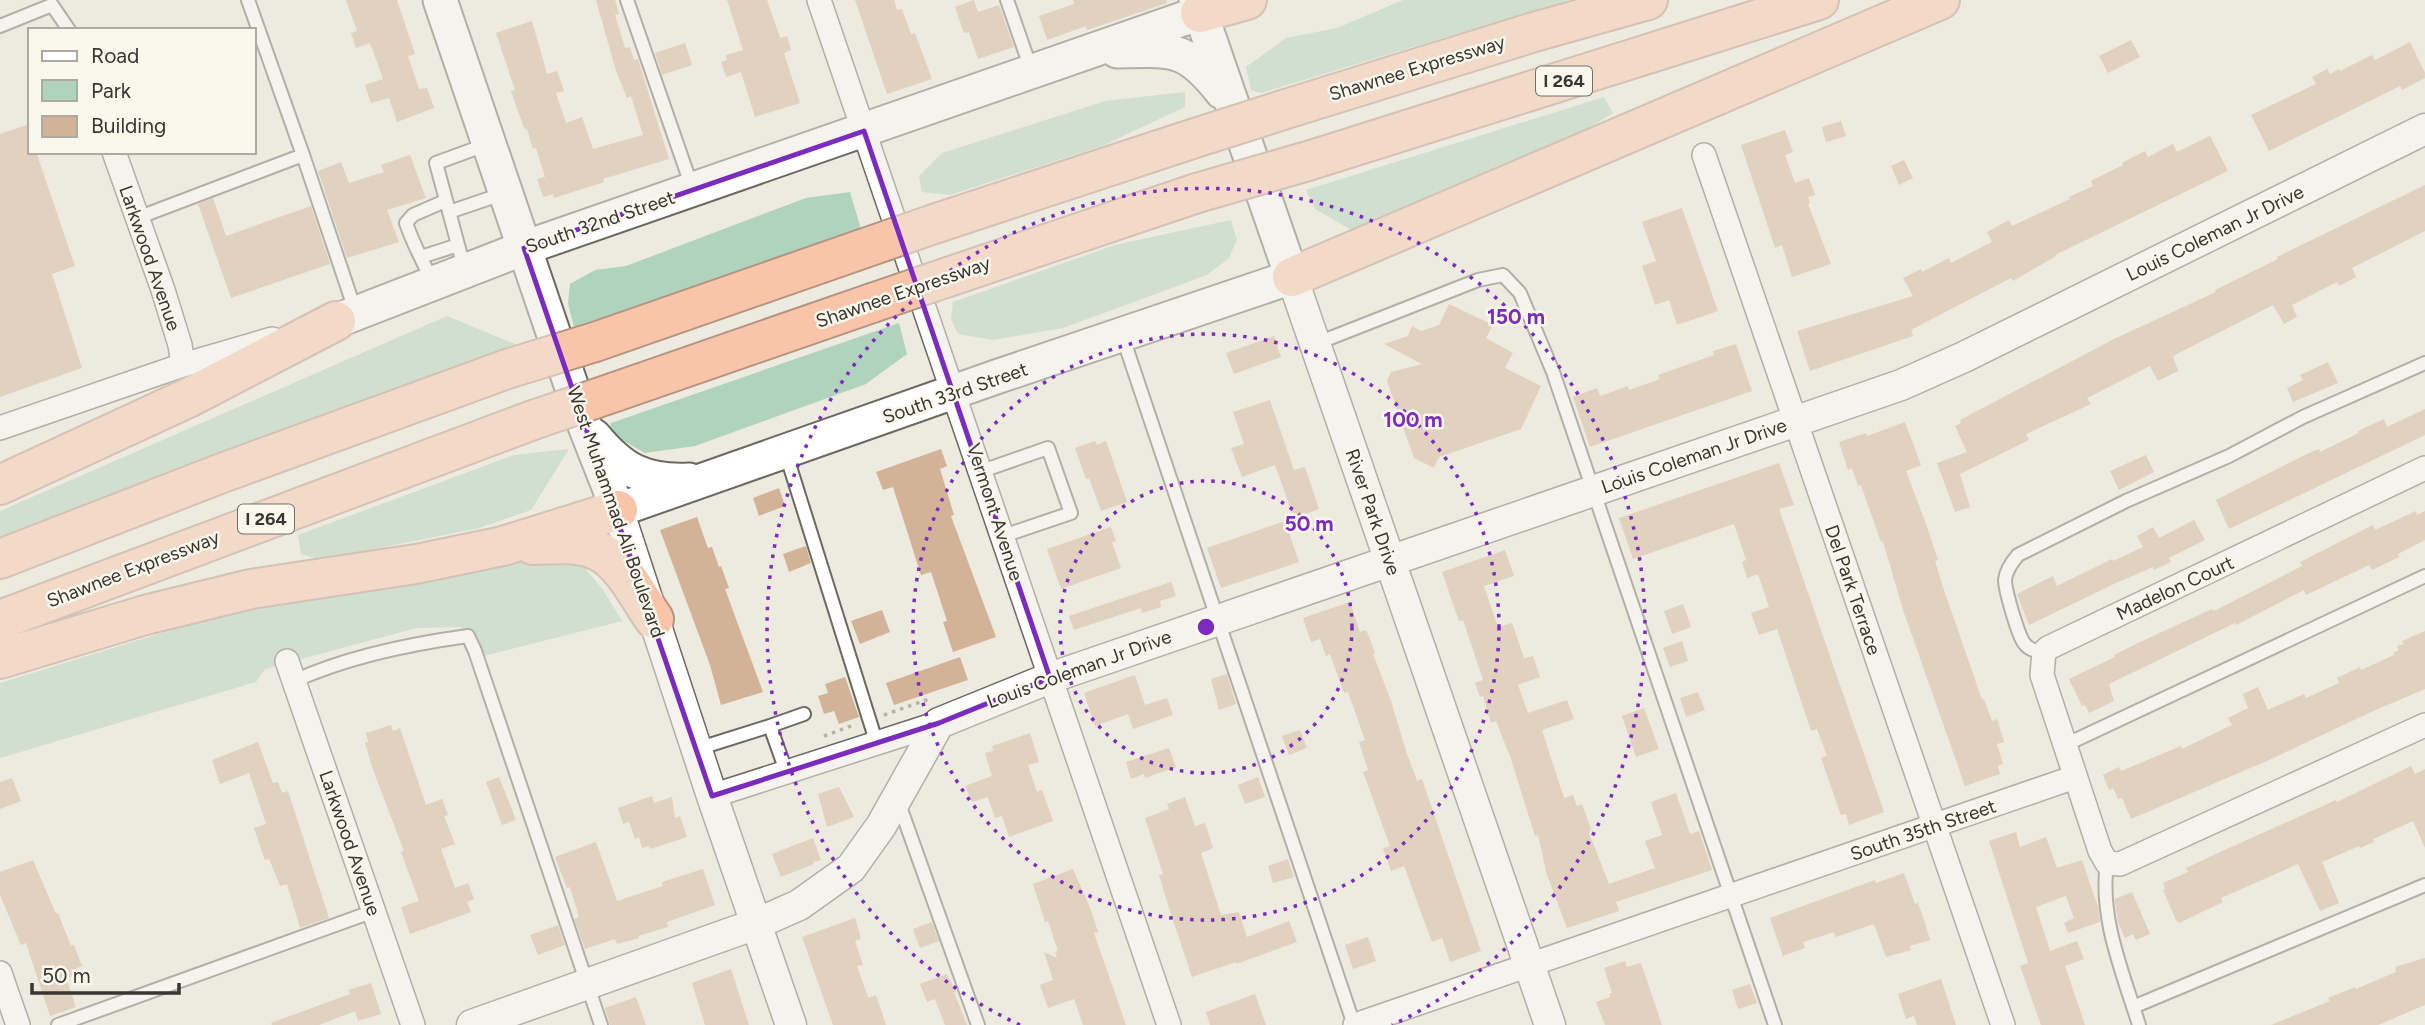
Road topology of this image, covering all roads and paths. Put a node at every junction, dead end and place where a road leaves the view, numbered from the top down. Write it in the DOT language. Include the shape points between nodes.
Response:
graph roads {
  1 [pos="248,0"];
  2 [pos="440,0"];
  3 [pos="627,0"];
  4 [pos="819,0"];
  5 [pos="1007,0"];
  6 [pos="1247,0"];
  7 [pos="1648,0"];
  8 [pos="1819,0"];
  9 [pos="1940,0"];
  10 [pos="1198,6"];
  11 [pos="0,26"];
  12 [pos="68,28"];
  13 [pos="1090,51"];
  14 [pos="1032,72"];
  15 [pos="1230,103"];
  16 [pos="2425,129"];
  17 [pos="864,131"];
  18 [pos="489,144"];
  19 [pos="115,154"];
  20 [pos="303,155"];
  21 [pos="1704,155"];
  22 [pos="693,190"];
  23 [pos="506,193"];
  24 [pos="447,206"];
  25 [pos="137,218"];
  26 [pos="524,248"];
  27 [pos="462,258"];
  28 [pos="427,271"];
  29 [pos="1292,278"];
  30 [pos="346,317"];
  31 [pos="1122,335"];
  32 [pos="1315,344"];
  33 [pos="2425,363"];
  34 [pos="183,365"];
  35 [pos="954,393"];
  36 [pos="1795,421"];
  37 [pos="585,426"];
  38 [pos="0,428"];
  39 [pos="785,452"];
  40 [pos="2425,468"];
  41 [pos="982,471"];
  42 [pos="701,479"];
  43 [pos="0,485"];
  44 [pos="1592,491"];
  45 [pos="618,510"];
  46 [pos="1003,536"];
  47 [pos="503,546"];
  48 [pos="0,559"];
  49 [pos="1390,559"];
  50 [pos="2425,576"];
  51 [pos="654,619"];
  52 [pos="1218,619"];
  53 [pos="0,620"];
  54 [pos="2043,652"];
  55 [pos="0,659"];
  56 [pos="290,671"];
  57 [pos="1050,678"];
  58 [pos="804,714"];
  59 [pos="939,723"];
  60 [pos="2425,725"];
  61 [pos="770,726"];
  62 [pos="876,741"];
  63 [pos="2065,745"];
  64 [pos="697,749"];
  65 [pos="786,771"];
  66 [pos="2075,777"];
  67 [pos="712,796"];
  68 [pos="896,796"];
  69 [pos="1935,827"];
  70 [pos="2106,863"];
  71 [pos="2425,886"];
  72 [pos="1732,895"];
  73 [pos="374,911"];
  74 [pos="756,924"];
  75 [pos="1529,964"];
  76 [pos="0,973"];
  77 [pos="586,984"];
  78 [pos="2133,1007"];
  79 [pos="11,1019"];
  80 [pos="58,1025"];
  81 [pos="414,1025"];
  82 [pos="472,1025"];
  83 [pos="601,1025"];
  84 [pos="791,1025"];
  85 [pos="978,1025"];
  86 [pos="1170,1025"];
  87 [pos="1354,1025"];
  88 [pos="1550,1025"];
  89 [pos="1775,1025"];
  90 [pos="2003,1025"];
  91 [pos="2139,1025"];
  1 -- 20 [label="lane"];
  2 -- 18 [label="main road, West Muhammad Ali Boulevard"];
  3 -- 22 [label="lane"];
  4 -- 17 [label="street, Vermont Avenue"];
  5 -- 14 [label="lane"];
  6 -- 10 [label="highway"];
  7 -- 48 [label="highway, Shawnee Expressway, bridge" via="1286,109 862,248 507,369"];
  8 -- 53 [label="highway, Shawnee Expressway / I 264, bridge" via="1197,192 533,420"];
  9 -- 29 [label="highway"];
  10 -- 13 [label="main road, South 32nd Street"];
  10 -- 15 [label="main road, River Park Drive"];
  11 -- 12 [label="lane" via="52,5"];
  13 -- 14 [label="main road, South 32nd Street"];
  13 -- 15 [label="main road" via="1175,51 1197,64"];
  14 -- 17 [label="main road, South 32nd Street"];
  15 -- 29 [label="main road, River Park Drive"];
  16 -- 36 [label="street, Louis Coleman Jr Drive" via="1964,357 1901,385"];
  17 -- 22 [label="main road, South 32nd Street"];
  17 -- 35 [label="street, Vermont Avenue"];
  18 -- 23 [label="main road, West Muhammad Ali Boulevard"];
  18 -- 24 [label="lane" via="436,163"];
  19 -- 25 [label="street, Larkwood Avenue"];
  20 -- 25 [label="lane"];
  20 -- 30 [label="lane"];
  21 -- 36 [label="street, Del Park Terrace"];
  22 -- 26 [label="main road, South 32nd Street"];
  23 -- 24 [label="lane"];
  23 -- 26 [label="main road, West Muhammad Ali Boulevard"];
  24 -- 27 [label="lane"];
  24 -- 28 [label="lane" via="413,215 406,223"];
  25 -- 34 [label="street, Larkwood Avenue" via="177,334"];
  26 -- 27 [label="main road, South 32nd Street"];
  26 -- 37 [label="main road, West Muhammad Ali Boulevard"];
  27 -- 28 [label="main road, South 32nd Street"];
  28 -- 30 [label="main road, South 32nd Street"];
  29 -- 31 [label="main road, South 33rd Street"];
  29 -- 32 [label="street, River Park Drive"];
  30 -- 34 [label="street, South 32nd Street"];
  30 -- 43 [label="highway" via="188,398"];
  31 -- 35 [label="main road, South 33rd Street"];
  31 -- 52 [label="lane"];
  32 -- 44 [label="lane" via="1478,280 1503,275 1520,293 1553,372"];
  32 -- 49 [label="street, River Park Drive"];
  33 -- 54 [label="lane" via="2303,416 2229,456 2018,555 2005,579 2008,597 2024,644"];
  34 -- 38 [label="street, South 32nd Street"];
  35 -- 39 [label="main road, South 33rd Street"];
  35 -- 41 [label="street, Vermont Avenue"];
  36 -- 44 [label="street, Louis Coleman Jr Drive"];
  36 -- 69 [label="street, Del Park Terrace"];
  37 -- 42 [label="main road" via="607,452 643,477"];
  37 -- 45 [label="main road, West Muhammad Ali Boulevard"];
  39 -- 42 [label="main road, South 33rd Street"];
  39 -- 62 [label="lane"];
  40 -- 54 [label="street, Madelon Court"];
  41 -- 46 [label="street, Vermont Avenue"];
  41 -- 46 [label="lane" via="1048,448 1071,513"];
  42 -- 45 [label="main road, South 33rd Street"];
  44 -- 49 [label="street, Louis Coleman Jr Drive"];
  44 -- 72 [label="lane"];
  45 -- 47 [label="highway"];
  45 -- 51 [label="street, West Muhammad Ali Boulevard"];
  46 -- 57 [label="street, Vermont Avenue"];
  47 -- 51 [label="highway" via="567,544 598,551 616,565"];
  47 -- 55 [label="highway" via="251,589"];
  49 -- 52 [label="street, Louis Coleman Jr Drive"];
  49 -- 75 [label="street, River Park Drive"];
  50 -- 63 [label="lane"];
  51 -- 64 [label="street, West Muhammad Ali Boulevard"];
  52 -- 57 [label="street, Louis Coleman Jr Drive"];
  52 -- 87 [label="lane"];
  54 -- 63 [label="street" via="2042,675"];
  56 -- 73 [label="street, Larkwood Avenue"];
  56 -- 77 [label="lane" via="468,636"];
  57 -- 59 [label="street, Louis Coleman Jr Drive"];
  57 -- 86 [label="street, Vermont Avenue"];
  58 -- 61 [label="lane"];
  59 -- 62 [label="street, Louis Coleman Jr Drive"];
  59 -- 68 [label="street"];
  60 -- 70 [label="street" via="2120,864"];
  61 -- 64 [label="lane"];
  61 -- 65 [label="lane"];
  62 -- 65 [label="street, Louis Coleman Jr Drive"];
  63 -- 66 [label="street"];
  64 -- 67 [label="street, West Muhammad Ali Boulevard"];
  65 -- 67 [label="street, Louis Coleman Jr Drive"];
  66 -- 69 [label="street, South 35th Street"];
  66 -- 70 [label="street"];
  67 -- 74 [label="street, West Muhammad Ali Boulevard"];
  68 -- 74 [label="street" via="851,868 799,905"];
  68 -- 85 [label="lane"];
  69 -- 72 [label="street, South 35th Street"];
  69 -- 90 [label="street, Del Park Terrace"];
  70 -- 78 [label="lane" via="2105,908"];
  71 -- 78 [label="lane"];
  72 -- 75 [label="street, South 35th Street"];
  72 -- 89 [label="lane"];
  73 -- 80 [label="lane"];
  73 -- 81 [label="street, Larkwood Avenue"];
  74 -- 77 [label="street"];
  74 -- 84 [label="street, West Muhammad Ali Boulevard"];
  75 -- 87 [label="street, South 35th Street"];
  75 -- 88 [label="street, River Park Drive"];
  76 -- 79 [label="street"];
  77 -- 82 [label="street"];
  77 -- 83 [label="lane"];
  78 -- 91 [label="lane"];
}
